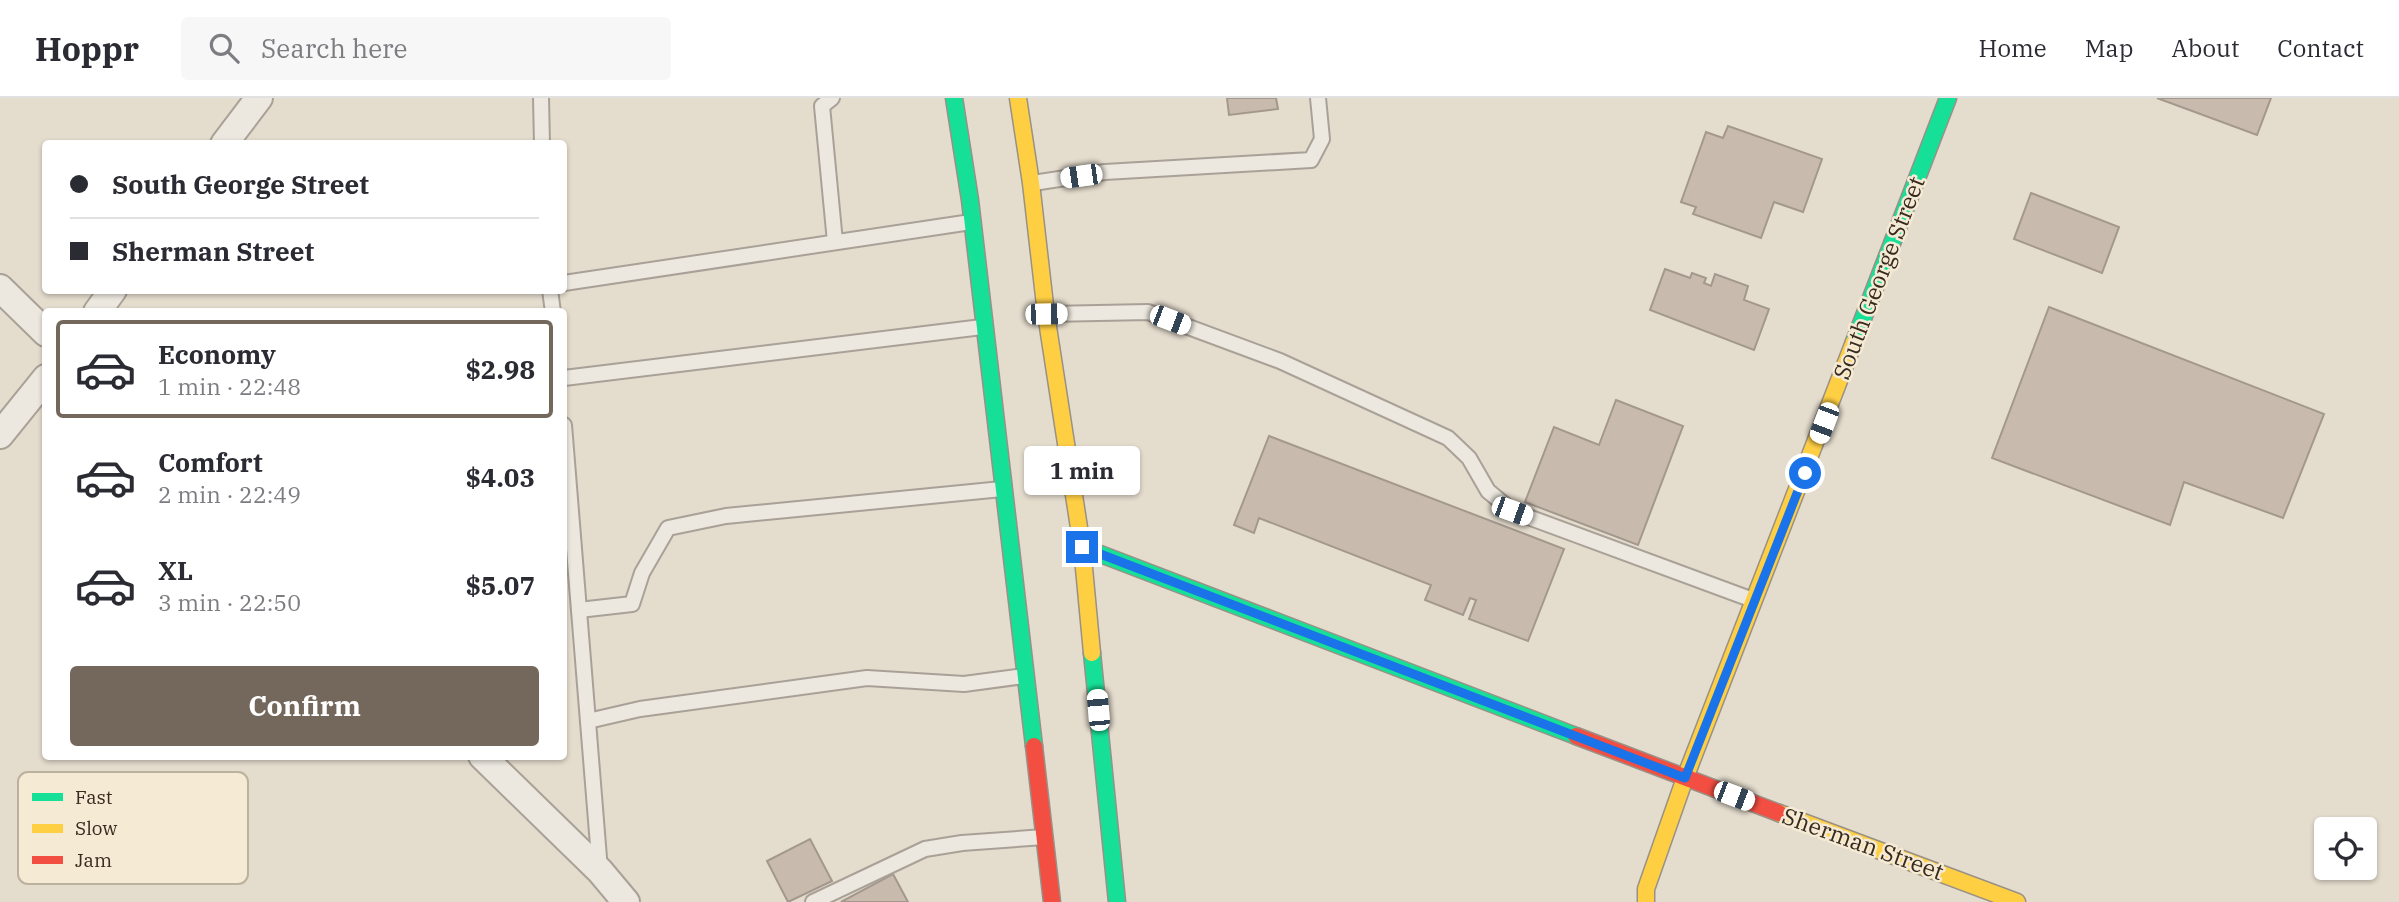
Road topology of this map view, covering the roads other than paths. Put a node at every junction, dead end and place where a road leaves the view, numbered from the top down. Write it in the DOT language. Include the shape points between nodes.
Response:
graph roads {
  1 [pos="259,98"];
  2 [pos="541,98"];
  3 [pos="832,98"];
  4 [pos="954,98"];
  5 [pos="1018,98"];
  6 [pos="1318,98"];
  7 [pos="1948,98"];
  8 [pos="228,140"];
  9 [pos="542,140"];
  10 [pos="1031,183"];
  11 [pos="972,222"];
  12 [pos="835,242"];
  13 [pos="567,283"];
  14 [pos="0,288"];
  15 [pos="1046,314"];
  16 [pos="985,327"];
  17 [pos="42,329"];
  18 [pos="567,378"];
  19 [pos="42,383"];
  20 [pos="0,435"];
  21 [pos="567,462"];
  22 [pos="1004,489"];
  23 [pos="1082,547"];
  24 [pos="1754,600"];
  25 [pos="579,610"];
  26 [pos="1026,675"];
  27 [pos="588,721"];
  28 [pos="486,760"];
  29 [pos="1685,778"];
  30 [pos="1045,837"];
  31 [pos="600,871"];
  32 [pos="1646,896"];
  33 [pos="626,902"];
  34 [pos="813,902"];
  35 [pos="1052,902"];
  36 [pos="1117,902"];
  37 [pos="1635,902"];
  38 [pos="2017,902"];
  1 -- 8 [label="street"];
  2 -- 9 [label="lane"];
  3 -- 12 [label="lane" via="822,106"];
  4 -- 11 [label="main road"];
  5 -- 10 [label="main road"];
  6 -- 10 [label="lane" via="1322,139 1311,160 1105,172"];
  7 -- 24 [label="main road, South George Street"];
  10 -- 15 [label="main road"];
  11 -- 12 [label="lane"];
  11 -- 16 [label="main road"];
  12 -- 13 [label="lane"];
  14 -- 17 [label="street"];
  15 -- 23 [label="main road"];
  15 -- 24 [label="lane" via="1148,312 1280,362 1448,438 1469,458 1488,491 1512,511"];
  16 -- 18 [label="lane"];
  16 -- 22 [label="main road"];
  19 -- 20 [label="street"];
  21 -- 25 [label="lane"];
  22 -- 25 [label="lane" via="726,516 668,528 642,573 632,604"];
  22 -- 26 [label="main road"];
  23 -- 29 [label="main road, Sherman Street"];
  23 -- 36 [label="main road"];
  24 -- 29 [label="main road, South George Street"];
  25 -- 27 [label="lane"];
  26 -- 27 [label="lane" via="964,684 867,678 640,709"];
  26 -- 30 [label="main road"];
  27 -- 31 [label="lane"];
  28 -- 31 [label="street"];
  29 -- 32 [label="main road, South George Street"];
  29 -- 38 [label="main road, Sherman Street"];
  30 -- 34 [label="lane" via="925,849"];
  30 -- 35 [label="main road"];
  31 -- 33 [label="street"];
  32 -- 37 [label="main road, South George Street"];
}
